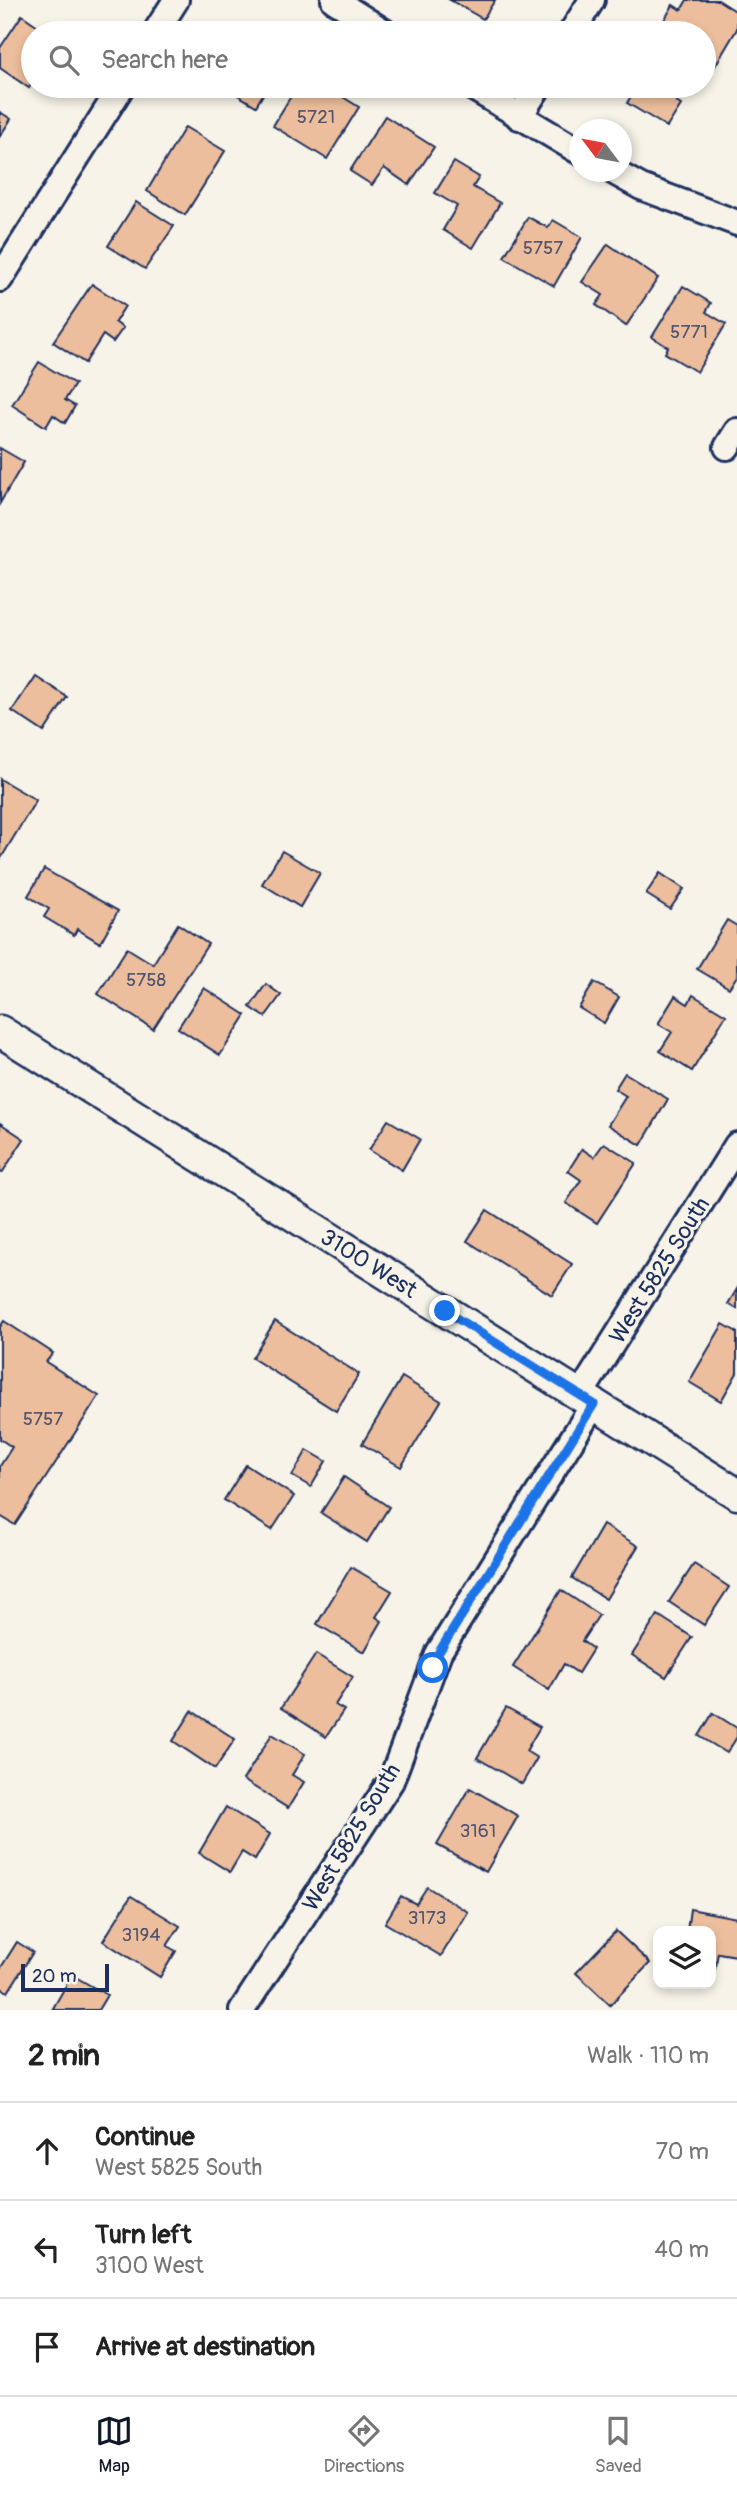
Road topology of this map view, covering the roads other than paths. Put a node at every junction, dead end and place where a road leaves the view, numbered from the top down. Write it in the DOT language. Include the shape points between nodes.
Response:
graph roads {
  1 [pos="176,0"];
  2 [pos="334,0"];
  3 [pos="592,0"];
  4 [pos="163,21"];
  5 [pos="367,21"];
  6 [pos="579,21"];
  7 [pos="114,98"];
  8 [pos="489,98"];
  9 [pos="531,98"];
  10 [pos="519,117"];
  11 [pos="569,146"];
  12 [pos="632,182"];
  13 [pos="737,223"];
  14 [pos="0,279"];
  15 [pos="0,1031"];
  16 [pos="737,1145"];
  17 [pos="587,1400"];
  18 [pos="737,1494"];
  19 [pos="242,2010"];
  1 -- 4 [label="street"];
  2 -- 5 [label="street"];
  3 -- 6 [label="street"];
  7 -- 14 [label="street"];
  8 -- 10 [label="street"];
  9 -- 10 [label="street"];
  10 -- 11 [label="street"];
  12 -- 13 [label="street"];
  15 -- 17 [label="street, 3100 West"];
  16 -- 17 [label="street, West 5825 South"];
  17 -- 18 [label="street, 3100 West"];
  17 -- 19 [label="street, West 5825 South" via="439,1652 391,1781"];
}
